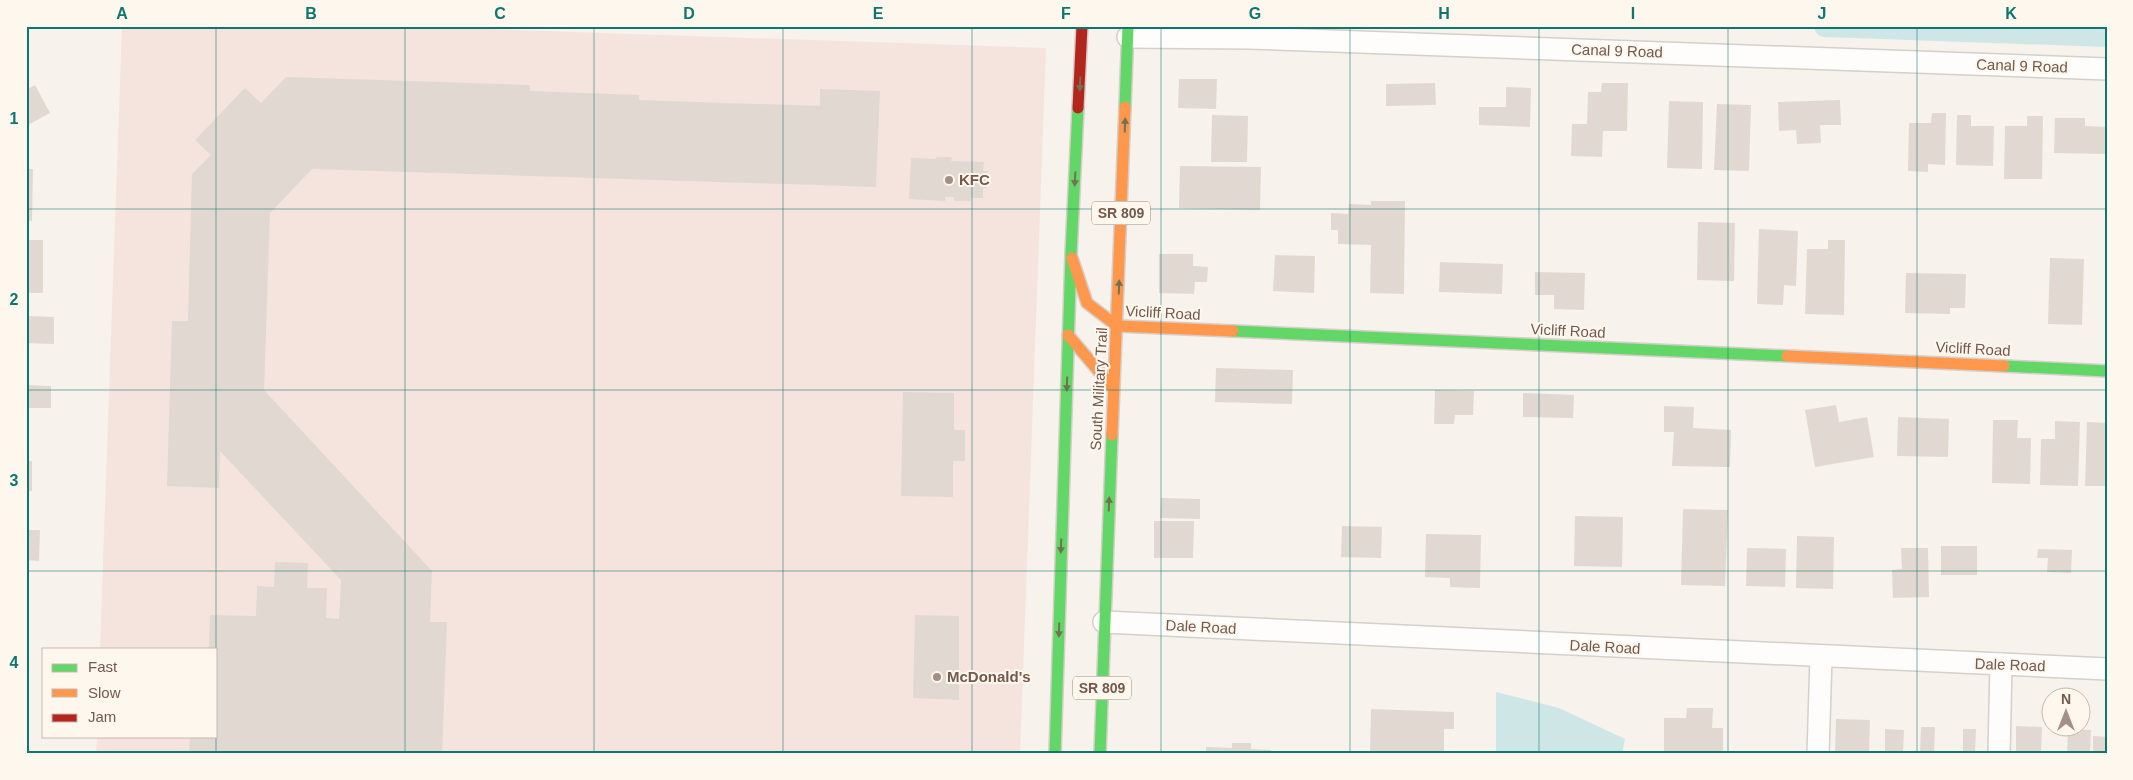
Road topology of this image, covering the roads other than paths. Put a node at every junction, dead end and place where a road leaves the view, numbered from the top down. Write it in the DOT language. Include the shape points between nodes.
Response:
graph roads {
  1 [pos="1082,26"];
  2 [pos="1128,32"];
  3 [pos="2107,69"];
  4 [pos="1071,254"];
  5 [pos="1117,326"];
  6 [pos="1068,335"];
  7 [pos="2107,371"];
  8 [pos="1113,388"];
  9 [pos="1104,622"];
  10 [pos="1821,657"];
  11 [pos="2001,664"];
  12 [pos="2107,669"];
  13 [pos="1055,754"];
  14 [pos="1100,754"];
  15 [pos="1818,754"];
  16 [pos="1999,754"];
  1 -- 4 [label="main road, South Military Trail / SR 809, one-way"];
  2 -- 3 [label="street, Canal 9 Road"];
  5 -- 2 [label="main road, South Military Trail / SR 809, one-way"];
  4 -- 5 [label="main road, Vicliff Road" via="1087,303"];
  4 -- 6 [label="main road, South Military Trail / SR 809"];
  5 -- 7 [label="main road, Vicliff Road"];
  5 -- 8 [label="main road, South Military Trail / SR 809"];
  6 -- 8 [label="main road"];
  6 -- 13 [label="main road, South Military Trail / SR 809, one-way"];
  9 -- 8 [label="main road, South Military Trail / SR 809, one-way"];
  9 -- 10 [label="street, Dale Road"];
  9 -- 14 [label="main road, South Military Trail / SR 809"];
  10 -- 11 [label="street, Dale Road"];
  10 -- 15 [label="street"];
  11 -- 12 [label="street, Dale Road"];
  11 -- 16 [label="street"];
}
